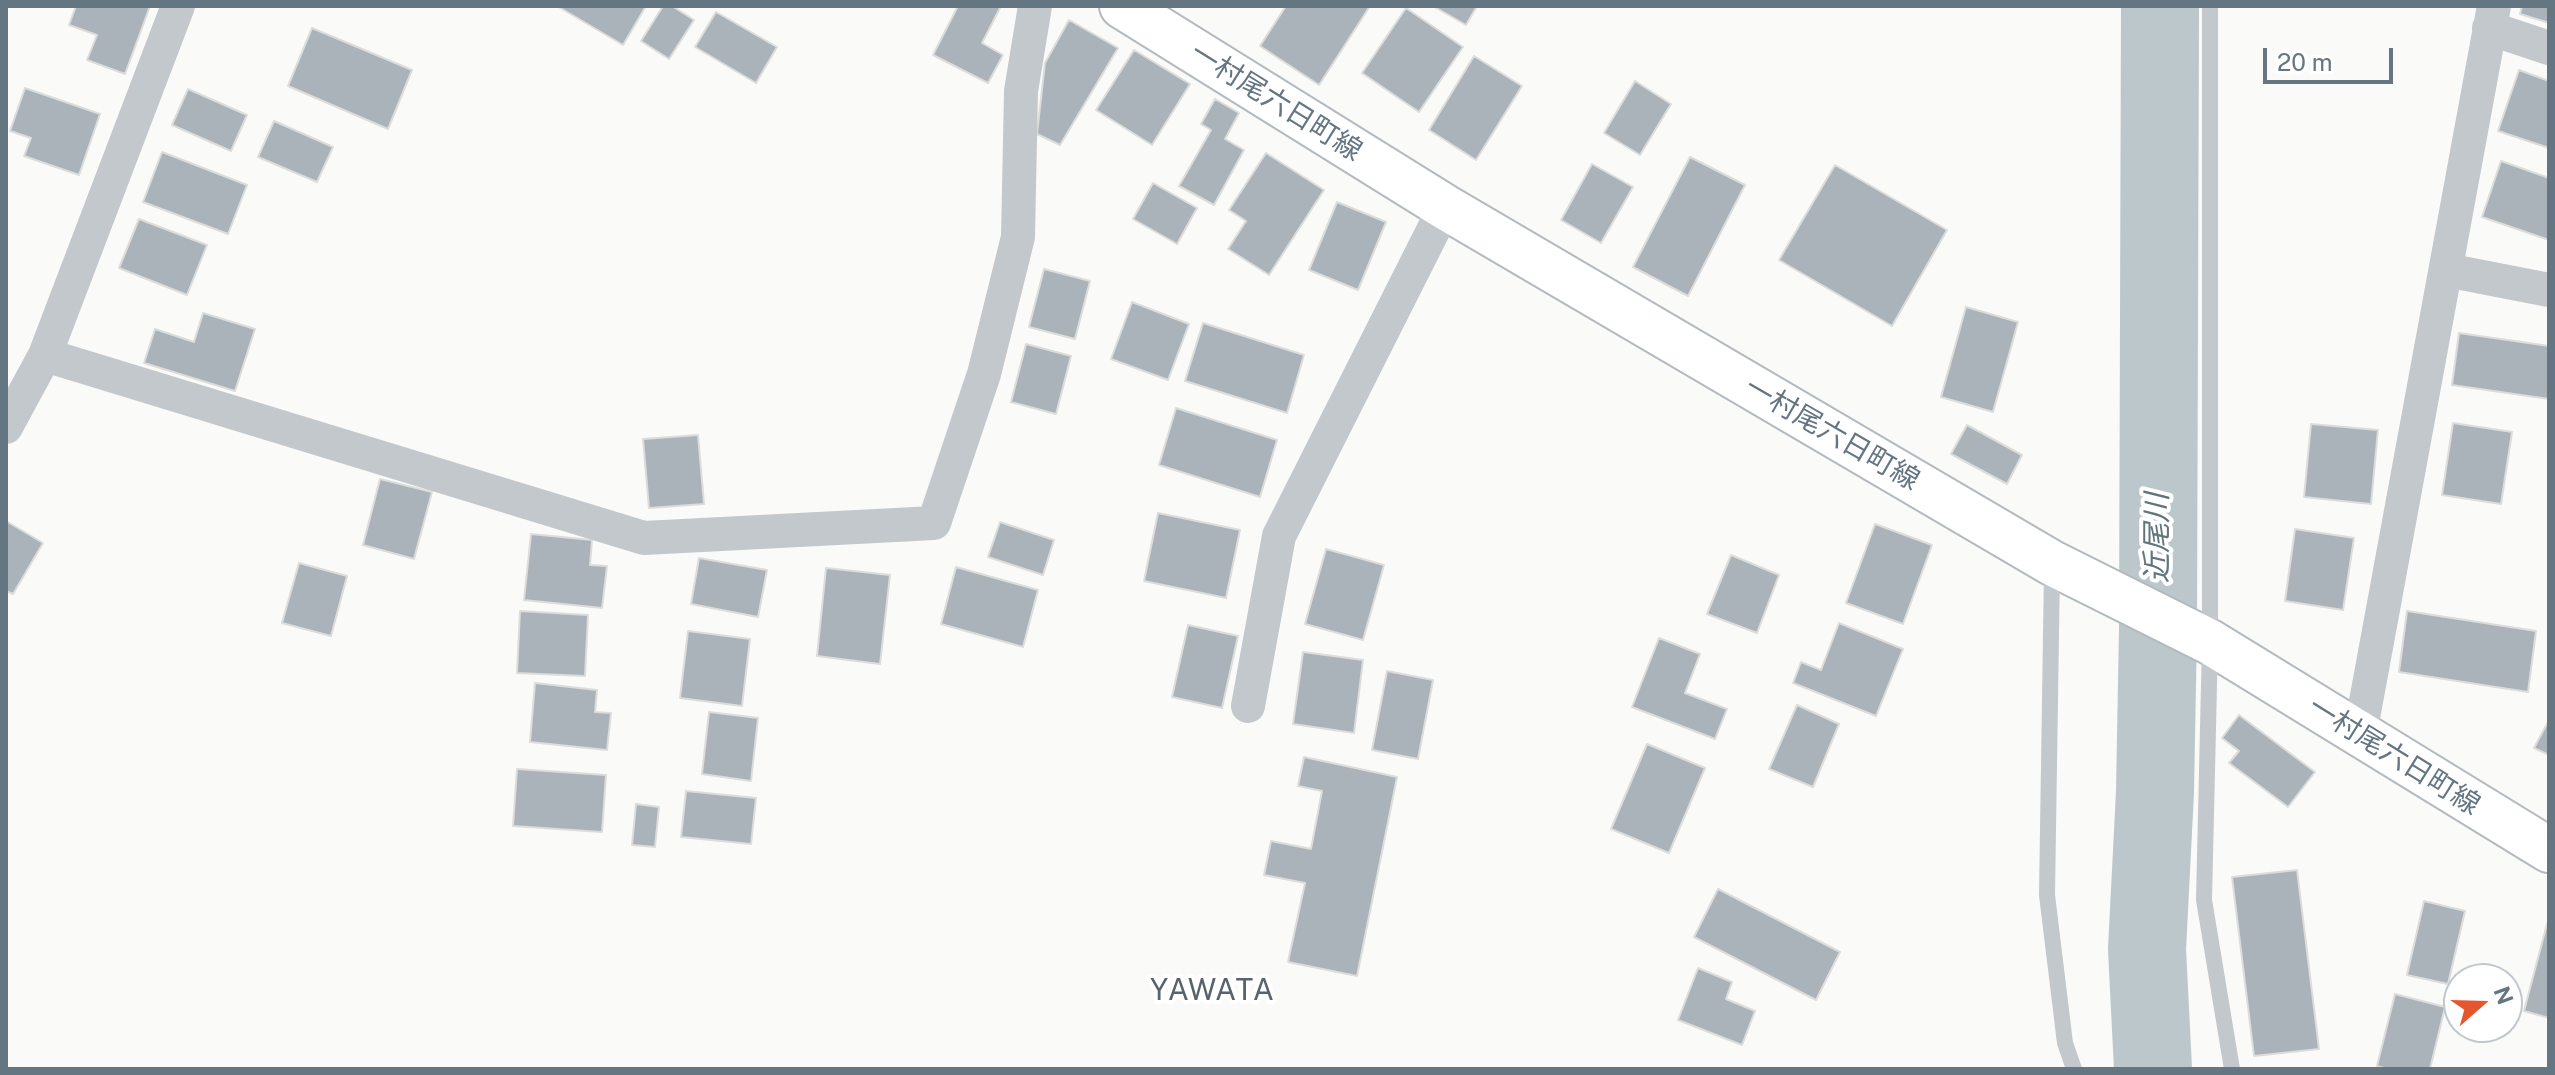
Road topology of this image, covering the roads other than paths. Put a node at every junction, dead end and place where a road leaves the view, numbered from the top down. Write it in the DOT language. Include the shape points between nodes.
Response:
graph roads {
  1 [pos="178,6"];
  2 [pos="1035,6"];
  3 [pos="1122,6"];
  4 [pos="2210,6"];
  5 [pos="2492,17"];
  6 [pos="2549,48"];
  7 [pos="1445,207"];
  8 [pos="2446,270"];
  9 [pos="2549,290"];
  10 [pos="45,355"];
  11 [pos="6,427"];
  12 [pos="2052,563"];
  13 [pos="2210,642"];
  14 [pos="1248,706"];
  15 [pos="2360,734"];
  16 [pos="2549,850"];
  17 [pos="2074,1069"];
  18 [pos="2232,1069"];
  1 -- 10 [label="street"];
  2 -- 10 [label="street" via="1021,91 1018,237 984,374 934,523 644,538"];
  3 -- 7 [label="main road, 一村尾六日町線"];
  4 -- 13 [label="lane"];
  5 -- 6 [label="street"];
  5 -- 8 [label="street"];
  7 -- 12 [label="main road, 一村尾六日町線"];
  7 -- 14 [label="street" via="1279,536"];
  8 -- 9 [label="street"];
  8 -- 15 [label="street"];
  10 -- 11 [label="street"];
  12 -- 13 [label="main road, 一村尾六日町線"];
  12 -- 17 [label="lane" via="2047,895 2065,1043"];
  13 -- 15 [label="main road, 一村尾六日町線"];
  13 -- 18 [label="lane" via="2204,900"];
  15 -- 16 [label="main road, 一村尾六日町線"];
}
